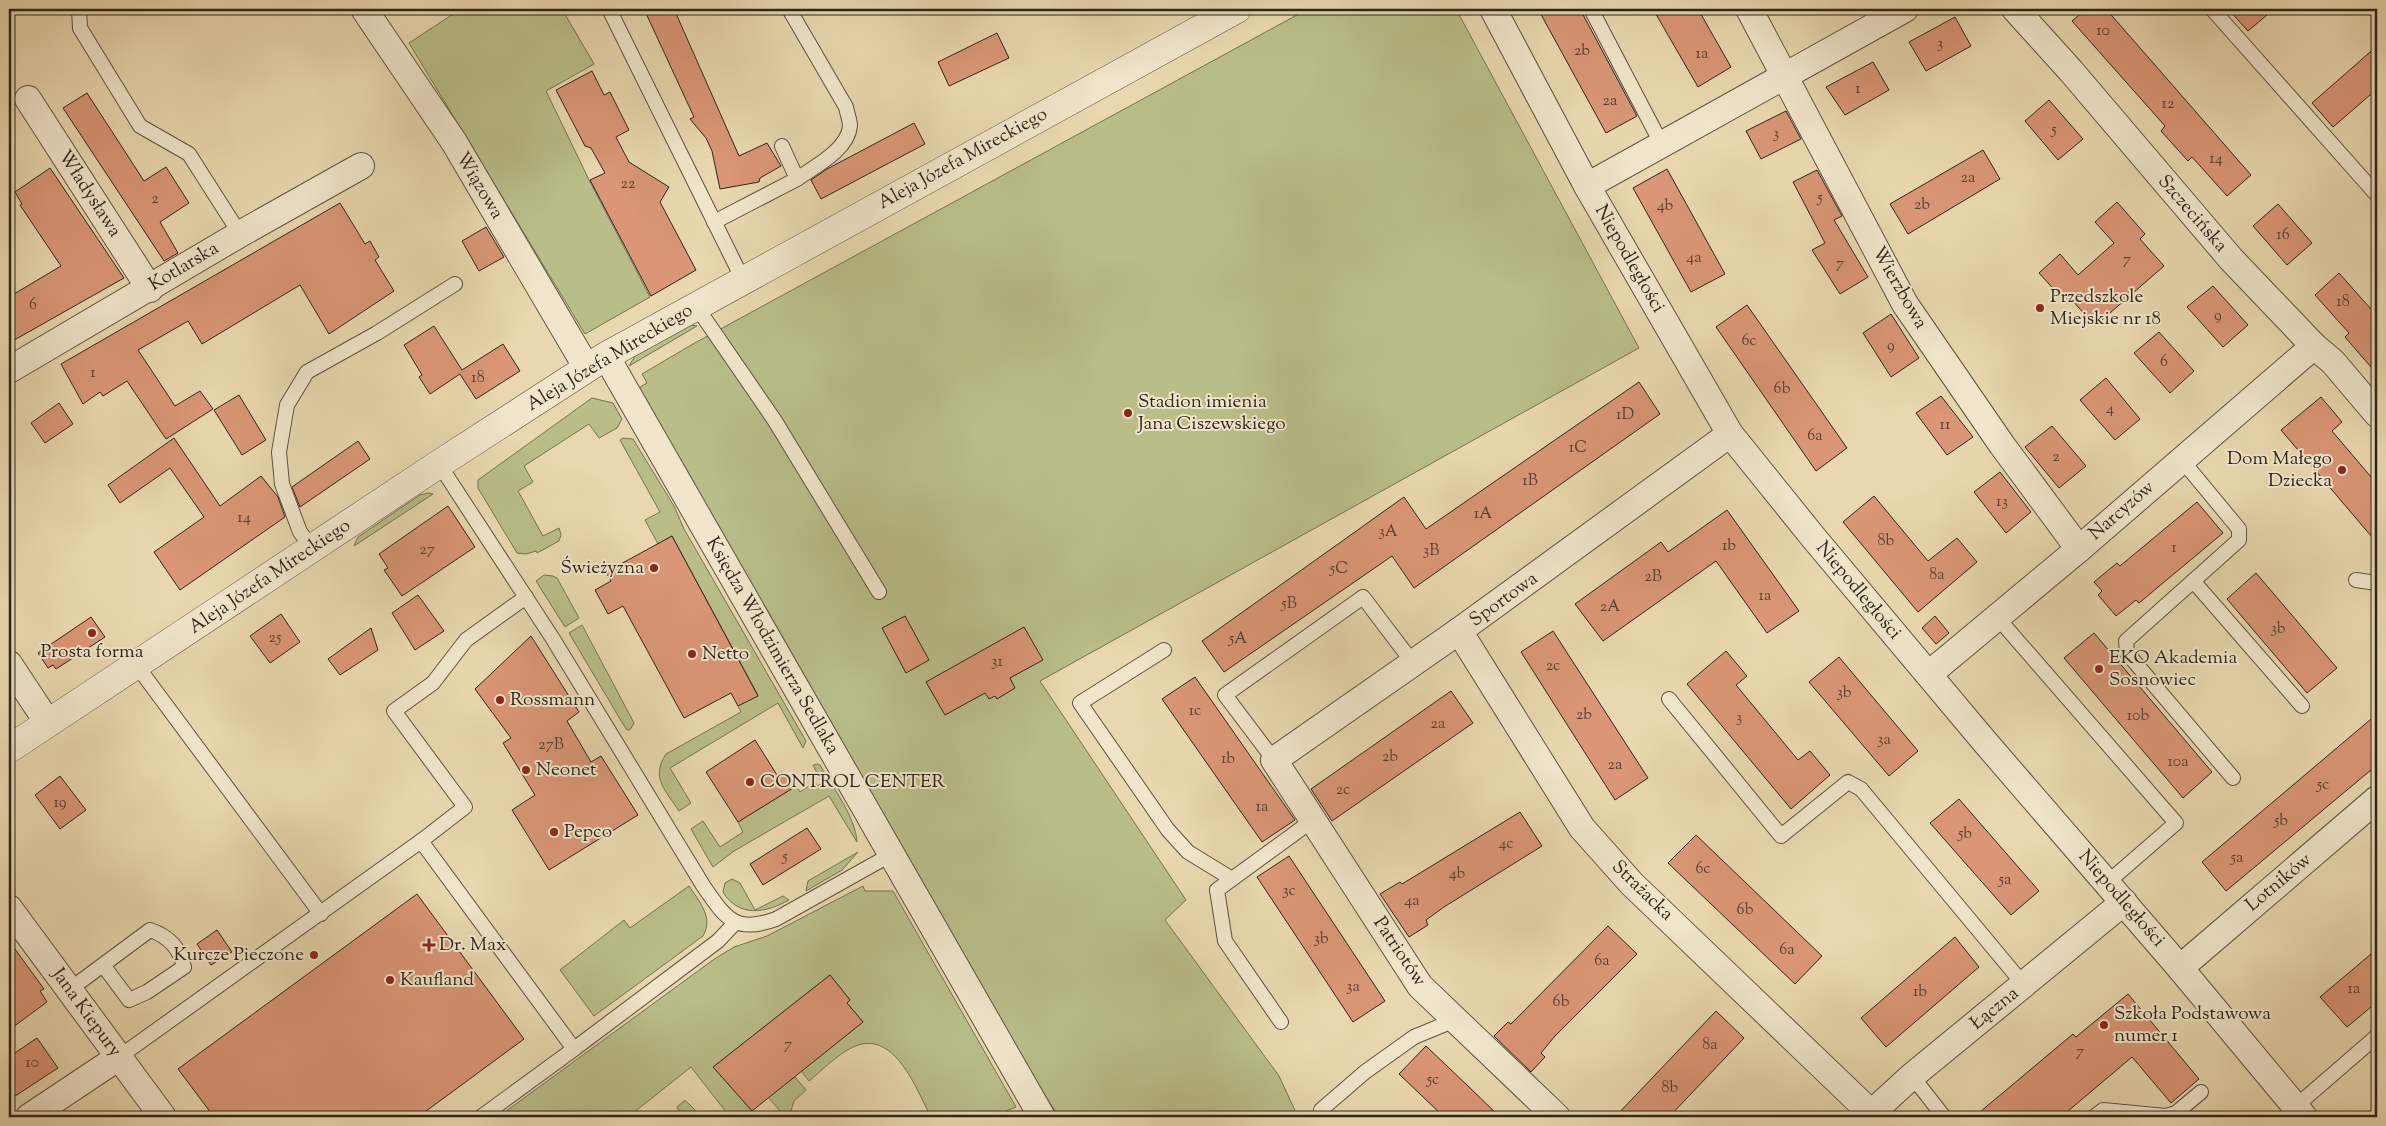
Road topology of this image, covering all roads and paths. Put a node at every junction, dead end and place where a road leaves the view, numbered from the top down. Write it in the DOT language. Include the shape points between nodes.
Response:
graph roads {
  1 [pos="79,9"];
  2 [pos="364,9"];
  3 [pos="609,9"];
  4 [pos="789,9"];
  5 [pos="1237,9"];
  6 [pos="1493,9"];
  7 [pos="1591,9"];
  8 [pos="1749,9"];
  9 [pos="1905,9"];
  10 [pos="2015,9"];
  11 [pos="2212,9"];
  12 [pos="1784,76"];
  13 [pos="28,99"];
  14 [pos="1662,143"];
  15 [pos="782,146"];
  16 [pos="361,166"];
  17 [pos="798,179"];
  18 [pos="1587,186"];
  19 [pos="2377,195"];
  20 [pos="714,222"];
  21 [pos="240,234"];
  22 [pos="743,280"];
  23 [pos="455,284"];
  24 [pos="150,288"];
  25 [pos="696,306"];
  26 [pos="2314,346"];
  27 [pos="597,362"];
  28 [pos="9,370"];
  29 [pos="2377,414"];
  30 [pos="1730,434"];
  31 [pos="2182,459"];
  32 [pos="439,464"];
  33 [pos="313,549"];
  34 [pos="2079,549"];
  35 [pos="2356,580"];
  36 [pos="2194,582"];
  37 [pos="2377,583"];
  38 [pos="879,592"];
  39 [pos="526,597"];
  40 [pos="1997,616"];
  41 [pos="1459,631"];
  42 [pos="1164,650"];
  43 [pos="1413,663"];
  44 [pos="9,664"];
  45 [pos="138,666"];
  46 [pos="1928,674"];
  47 [pos="1669,700"];
  48 [pos="2302,706"];
  49 [pos="48,723"];
  50 [pos="9,750"];
  51 [pos="1274,760"];
  52 [pos="2233,778"];
  53 [pos="2377,799"];
  54 [pos="1313,820"];
  55 [pos="421,842"];
  56 [pos="892,854"];
  57 [pos="1232,879"];
  58 [pos="2116,893"];
  59 [pos="9,908"];
  60 [pos="320,914"];
  61 [pos="735,922"];
  62 [pos="103,965"];
  63 [pos="2180,968"];
  64 [pos="2024,985"];
  65 [pos="68,990"];
  66 [pos="1455,1020"];
  67 [pos="1281,1022"];
  68 [pos="2377,1036"];
  69 [pos="574,1049"];
  70 [pos="119,1057"];
  71 [pos="1912,1076"];
  72 [pos="2201,1092"];
  73 [pos="1321,1110"];
  74 [pos="2300,1112"];
  75 [pos="1869,1115"];
  76 [pos="29,1117"];
  77 [pos="163,1117"];
  78 [pos="481,1117"];
  79 [pos="1042,1117"];
  80 [pos="1557,1117"];
  81 [pos="1944,1117"];
  82 [pos="2094,1117"];
  1 -- 21 [label="lane" via="80,28 140,126 189,154"];
  2 -- 27 [label="street, Wiązowa"];
  3 -- 20 [label="lane"];
  4 -- 17 [label="lane" via="846,107 850,125 848,135 836,150"];
  5 -- 22 [label="street, Aleja Józefa Mireckiego"];
  6 -- 18 [label="street, Niepodległości"];
  7 -- 14 [label="lane"];
  8 -- 12 [label="street, Wierzbowa"];
  9 -- 12 [label="street"];
  10 -- 26 [label="street, Szczecińska" via="2231,259"];
  11 -- 19 [label="lane"];
  12 -- 14 [label="street"];
  12 -- 34 [label="street, Wierzbowa" via="1904,304 2002,446"];
  13 -- 24 [label="street, Władysława"];
  14 -- 18 [label="street"];
  15 -- 17 [label="lane"];
  16 -- 21 [label="street, Kotlarska"];
  17 -- 20 [label="lane"];
  18 -- 30 [label="street, Niepodległości"];
  20 -- 22 [label="lane"];
  21 -- 24 [label="street, Kotlarska"];
  22 -- 25 [label="street, Aleja Józefa Mireckiego"];
  23 -- 33 [label="lane" via="307,372 286,405 279,452 282,484 300,532"];
  24 -- 28 [label="street, Kotlarska"];
  25 -- 27 [label="street, Aleja Józefa Mireckiego"];
  25 -- 38 [label="lane" via="775,421"];
  26 -- 29 [label="street, Szczecińska" via="2333,362"];
  26 -- 31 [label="street, Narcyzów"];
  27 -- 32 [label="street, Aleja Józefa Mireckiego"];
  27 -- 56 [label="street, Księdza Włodzimierza Sedlaka"];
  30 -- 41 [label="street, Sportowa"];
  30 -- 46 [label="street, Niepodległości"];
  31 -- 34 [label="street, Narcyzów"];
  31 -- 36 [label="lane" via="2239,529 2239,540"];
  32 -- 33 [label="street, Aleja Józefa Mireckiego"];
  32 -- 39 [label="lane"];
  33 -- 45 [label="street, Aleja Józefa Mireckiego"];
  34 -- 40 [label="street, Narcyzów"];
  35 -- 37 [label="lane"];
  36 -- 48 [label="lane"];
  36 -- 52 [label="lane" via="2126,641 2127,654"];
  39 -- 55 [label="lane" via="466,640 433,683 394,711 465,807"];
  39 -- 61 [label="lane" via="704,887 722,912"];
  40 -- 46 [label="street, Narcyzów"];
  40 -- 58 [label="lane" via="2176,823"];
  41 -- 43 [label="street, Sportowa"];
  41 -- 75 [label="street, Strażacka" via="1582,828 1632,884"];
  42 -- 57 [label="lane" via="1080,704 1168,830 1188,852"];
  43 -- 51 [label="street, Sportowa"];
  43 -- 51 [label="lane" via="1363,597 1225,695"];
  44 -- 49 [label="street"];
  45 -- 49 [label="street, Aleja Józefa Mireckiego"];
  45 -- 60 [label="lane"];
  46 -- 58 [label="street, Niepodległości"];
  47 -- 64 [label="lane" via="1781,836 1848,782 1860,789"];
  49 -- 50 [label="street, Aleja Józefa Mireckiego"];
  51 -- 54 [label="street, Patriotów"];
  53 -- 63 [label="street, Lotników"];
  54 -- 57 [label="lane"];
  54 -- 66 [label="street, Patriotów" via="1420,986"];
  55 -- 60 [label="lane"];
  55 -- 69 [label="lane"];
  56 -- 61 [label="lane" via="776,919 750,927"];
  56 -- 79 [label="street, Księdza Włodzimierza Sedlaka"];
  57 -- 67 [label="lane" via="1217,890 1225,941"];
  58 -- 63 [label="street, Niepodległości"];
  58 -- 64 [label="street, Łączna"];
  59 -- 65 [label="street, Jana Kiepury"];
  60 -- 70 [label="lane"];
  61 -- 69 [label="lane" via="718,941"];
  62 -- 62 [label="lane" via="150,930 164,935 181,954 184,967 129,1000"];
  62 -- 65 [label="lane"];
  63 -- 74 [label="street, Niepodległości"];
  64 -- 71 [label="street, Łączna"];
  65 -- 70 [label="street, Jana Kiepury"];
  66 -- 73 [label="lane" via="1414,1037 1365,1072"];
  66 -- 80 [label="street, Patriotów"];
  68 -- 74 [label="lane"];
  69 -- 78 [label="lane"];
  70 -- 76 [label="street"];
  70 -- 77 [label="street, Jana Kiepury"];
  71 -- 75 [label="street, Łączna"];
  71 -- 81 [label="lane"];
  72 -- 82 [label="lane" via="2176,1113 2166,1116 2103,1110"];
}
